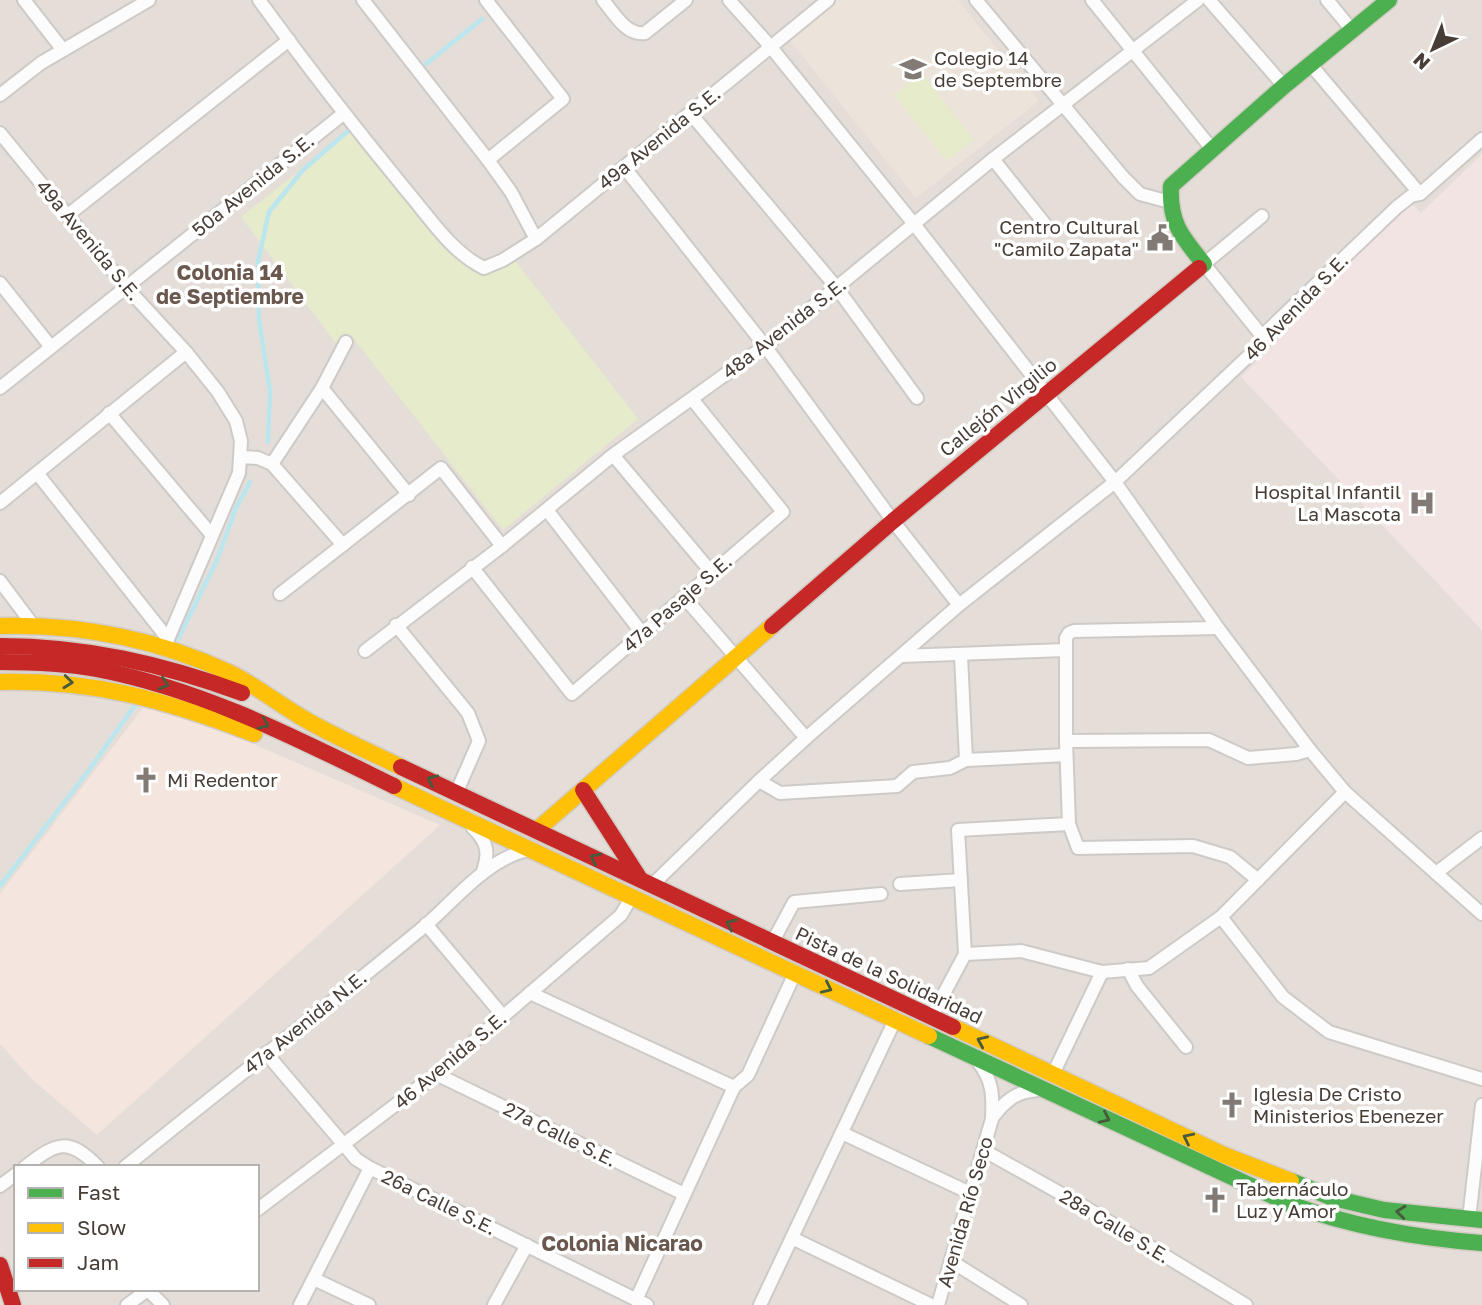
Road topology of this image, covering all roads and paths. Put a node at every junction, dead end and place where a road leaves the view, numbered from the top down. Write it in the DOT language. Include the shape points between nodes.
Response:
graph roads {
  1 [pos="24,0"];
  2 [pos="149,0"];
  3 [pos="259,0"];
  4 [pos="363,0"];
  5 [pos="486,0"];
  6 [pos="603,0"];
  7 [pos="686,0"];
  8 [pos="729,0"];
  9 [pos="828,0"];
  10 [pos="976,0"];
  11 [pos="1092,0"];
  12 [pos="1198,0"];
  13 [pos="1209,0"];
  14 [pos="1327,0"];
  15 [pos="1389,0"];
  16 [pos="1352,30"];
  17 [pos="289,40"];
  18 [pos="770,46"];
  19 [pos="63,50"];
  20 [pos="1133,50"];
  21 [pos="1311,65"];
  22 [pos="1284,86"];
  23 [pos="0,95"];
  24 [pos="1062,105"];
  25 [pos="343,114"];
  26 [pos="691,114"];
  27 [pos="0,133"];
  28 [pos="1482,139"];
  29 [pos="1212,149"];
  30 [pos="993,159"];
  31 [pos="488,160"];
  32 [pos="624,167"];
  33 [pos="1420,194"];
  34 [pos="1170,202"];
  35 [pos="68,215"];
  36 [pos="1262,216"];
  37 [pos="1044,223"];
  38 [pos="914,224"];
  39 [pos="536,239"];
  40 [pos="1204,264"];
  41 [pos="0,282"];
  42 [pos="126,287"];
  43 [pos="837,288"];
  44 [pos="1262,336"];
  45 [pos="346,342"];
  46 [pos="765,346"];
  47 [pos="51,347"];
  48 [pos="186,352"];
  49 [pos="0,388"];
  50 [pos="322,388"];
  51 [pos="1046,396"];
  52 [pos="917,398"];
  53 [pos="692,399"];
  54 [pos="109,413"];
  55 [pos="613,455"];
  56 [pos="241,457"];
  57 [pos="272,464"];
  58 [pos="37,474"];
  59 [pos="1115,482"];
  60 [pos="409,495"];
  61 [pos="0,503"];
  62 [pos="547,510"];
  63 [pos="893,521"];
  64 [pos="211,534"];
  65 [pos="343,545"];
  66 [pos="502,546"];
  67 [pos="472,567"];
  68 [pos="712,573"];
  69 [pos="0,581"];
  70 [pos="280,594"];
  71 [pos="684,597"];
  72 [pos="959,605"];
  73 [pos="33,625"];
  74 [pos="396,625"];
  75 [pos="0,626"];
  76 [pos="1218,628"];
  77 [pos="642,633"];
  78 [pos="165,643"];
  79 [pos="0,646"];
  80 [pos="1066,650"];
  81 [pos="365,651"];
  82 [pos="901,656"];
  83 [pos="961,656"];
  84 [pos="736,657"];
  85 [pos="0,662"];
  86 [pos="0,682"];
  87 [pos="296,715"];
  88 [pos="806,738"];
  89 [pos="1066,741"];
  90 [pos="1310,750"];
  91 [pos="1066,755"];
  92 [pos="966,760"];
  93 [pos="352,766"];
  94 [pos="759,781"];
  95 [pos="583,790"];
  96 [pos="457,792"];
  97 [pos="1345,792"];
  98 [pos="462,818"];
  99 [pos="1069,824"];
  100 [pos="538,829"];
  101 [pos="1482,838"];
  102 [pos="528,850"];
  103 [pos="1436,873"];
  104 [pos="482,874"];
  105 [pos="961,880"];
  106 [pos="1258,880"];
  107 [pos="646,883"];
  108 [pos="900,884"];
  109 [pos="881,894"];
  110 [pos="631,898"];
  111 [pos="1482,915"];
  112 [pos="1221,916"];
  113 [pos="426,924"];
  114 [pos="772,943"];
  115 [pos="965,954"];
  116 [pos="1128,969"];
  117 [pos="1102,972"];
  118 [pos="795,973"];
  119 [pos="530,993"];
  120 [pos="503,1016"];
  121 [pos="931,1018"];
  122 [pos="895,1020"];
  123 [pos="1186,1048"];
  124 [pos="266,1053"];
  125 [pos="974,1058"];
  126 [pos="436,1074"];
  127 [pos="1053,1074"];
  128 [pos="1482,1079"];
  129 [pos="734,1087"];
  130 [pos="1043,1090"];
  131 [pos="1482,1105"];
  132 [pos="992,1119"];
  133 [pos="842,1133"];
  134 [pos="346,1144"];
  135 [pos="983,1150"];
  136 [pos="28,1165"];
  137 [pos="95,1165"];
  138 [pos="127,1165"];
  139 [pos="370,1168"];
  140 [pos="970,1193"];
  141 [pos="684,1194"];
  142 [pos="259,1209"];
  143 [pos="1476,1220"];
  144 [pos="792,1238"];
  145 [pos="1482,1243"];
  146 [pos="527,1245"];
  147 [pos="951,1261"];
  148 [pos="0,1265"];
  149 [pos="314,1279"];
  150 [pos="146,1291"];
  151 [pos="151,1291"];
  152 [pos="1224,1293"];
  153 [pos="641,1303"];
  154 [pos="13,1305"];
  155 [pos="127,1305"];
  156 [pos="163,1305"];
  157 [pos="300,1305"];
  158 [pos="369,1305"];
  159 [pos="494,1305"];
  160 [pos="760,1305"];
  161 [pos="930,1305"];
  162 [pos="938,1305"];
  163 [pos="1021,1305"];
  164 [pos="1217,1305"];
  165 [pos="1246,1305"];
  1 -- 19 [label="street"];
  2 -- 19 [label="street"];
  3 -- 17 [label="street"];
  4 -- 31 [label="street"];
  5 -- 31 [label="street" via="563,99"];
  6 -- 7 [label="street" via="629,31 637,34 645,33"];
  8 -- 18 [label="street"];
  9 -- 18 [label="street, 49a Avenida S.E."];
  10 -- 24 [label="street"];
  11 -- 20 [label="street"];
  12 -- 20 [label="street, 48a Avenida S.E."];
  13 -- 22 [label="street"];
  14 -- 16 [label="street"];
  15 -- 16 [label="main road"];
  16 -- 21 [label="main road"];
  17 -- 25 [label="street"];
  17 -- 35 [label="street"];
  18 -- 26 [label="street, 49a Avenida S.E."];
  18 -- 38 [label="street"];
  19 -- 23 [label="street"];
  20 -- 24 [label="street, 48a Avenida S.E."];
  20 -- 29 [label="street"];
  21 -- 22 [label="main road"];
  21 -- 33 [label="street"];
  22 -- 29 [label="main road"];
  24 -- 30 [label="street, 48a Avenida S.E."];
  24 -- 34 [label="street" via="1140,194"];
  25 -- 39 [label="street, 49a Avenida S.E." via="468,260 484,268"];
  25 -- 42 [label="street, 50a Avenida S.E."];
  26 -- 32 [label="street, 49a Avenida S.E."];
  26 -- 43 [label="street"];
  27 -- 35 [label="street, 49a Avenida S.E."];
  28 -- 33 [label="street, 46 Avenida S.E."];
  29 -- 34 [label="main road" via="1171,186"];
  30 -- 37 [label="street"];
  30 -- 38 [label="street, 48a Avenida S.E."];
  31 -- 39 [label="street"];
  32 -- 39 [label="street, 49a Avenida S.E."];
  32 -- 46 [label="street"];
  33 -- 44 [label="street, 46 Avenida S.E." via="1410,195"];
  34 -- 40 [label="main road" via="1173,224"];
  35 -- 42 [label="street, 49a Avenida S.E."];
  36 -- 40 [label="street"];
  38 -- 43 [label="street, 48a Avenida S.E."];
  38 -- 51 [label="street"];
  40 -- 44 [label="street"];
  40 -- 51 [label="main road, Callejón Virgilio"];
  41 -- 47 [label="street"];
  42 -- 47 [label="street, 50a Avenida S.E."];
  42 -- 48 [label="street, 49a Avenida S.E."];
  43 -- 46 [label="street, 48a Avenida S.E."];
  43 -- 52 [label="street"];
  44 -- 59 [label="street, 46 Avenida S.E." via="1259,346"];
  45 -- 50 [label="street"];
  46 -- 53 [label="street, 48a Avenida S.E."];
  46 -- 63 [label="street"];
  47 -- 49 [label="street, 50a Avenida S.E."];
  48 -- 54 [label="street"];
  48 -- 56 [label="street, 49a Avenida S.E." via="236,421"];
  50 -- 57 [label="street"];
  50 -- 60 [label="street"];
  51 -- 59 [label="street"];
  51 -- 63 [label="main road, Callejón Virgilio"];
  53 -- 55 [label="street, 48a Avenida S.E."];
  53 -- 68 [label="street, 47a Pasaje S.E." via="783,512"];
  54 -- 58 [label="street"];
  54 -- 64 [label="street"];
  55 -- 62 [label="street, 48a Avenida S.E."];
  55 -- 68 [label="street"];
  56 -- 57 [label="street"];
  56 -- 64 [label="street, 49a Avenida S.E." via="239,473"];
  57 -- 65 [label="street"];
  58 -- 61 [label="street"];
  58 -- 78 [label="street"];
  59 -- 72 [label="street, 46 Avenida S.E."];
  59 -- 76 [label="street"];
  60 -- 65 [label="street"];
  60 -- 66 [label="street" via="441,468"];
  62 -- 66 [label="street, 48a Avenida S.E."];
  62 -- 77 [label="street"];
  63 -- 72 [label="street"];
  63 -- 84 [label="main road, Callejón Virgilio"];
  64 -- 78 [label="street, 49a Avenida S.E."];
  65 -- 70 [label="street"];
  66 -- 67 [label="street, 48a Avenida S.E."];
  67 -- 74 [label="street, 48a Avenida S.E."];
  67 -- 77 [label="street, 47a Pasaje S.E." via="572,694"];
  68 -- 71 [label="street, 47a Pasaje S.E."];
  69 -- 73 [label="street"];
  71 -- 77 [label="street, 47a Pasaje S.E."];
  71 -- 84 [label="street"];
  72 -- 82 [label="street, 46 Avenida S.E."];
  73 -- 75 [label="main road, Pista de la Solidaridad"];
  73 -- 78 [label="main road, Pista de la Solidaridad"];
  74 -- 81 [label="street, 48a Avenida S.E."];
  74 -- 96 [label="street" via="468,713 479,741"];
  76 -- 80 [label="street" via="1074,631 1066,638"];
  76 -- 90 [label="street"];
  78 -- 87 [label="main road, Pista de la Solidaridad" via="231,673"];
  79 -- 87 [label="main road, Pista de la Solidaridad" via="97,651 167,667"];
  80 -- 83 [label="street"];
  80 -- 89 [label="street"];
  82 -- 83 [label="street"];
  82 -- 88 [label="street, 46 Avenida S.E."];
  83 -- 92 [label="street"];
  84 -- 88 [label="street"];
  84 -- 95 [label="main road, Callejón Virgilio"];
  85 -- 93 [label="main road, Pista de la Solidaridad, one-way" via="129,674 202,697"];
  86 -- 93 [label="main road, Pista de la Solidaridad, one-way" via="61,681 130,691 189,709 301,754"];
  96 -- 87 [label="main road, Pista de la Solidaridad, one-way"];
  88 -- 94 [label="street, 46 Avenida S.E."];
  89 -- 90 [label="street" via="1209,740 1248,758"];
  89 -- 91 [label="street"];
  90 -- 97 [label="street"];
  91 -- 92 [label="street"];
  91 -- 99 [label="street"];
  92 -- 94 [label="street" via="950,768 913,772 897,786 780,793"];
  93 -- 98 [label="main road, Pista de la Solidaridad"];
  94 -- 107 [label="street, 46 Avenida S.E."];
  95 -- 100 [label="main road, Callejón Virgilio"];
  95 -- 107 [label="main road"];
  96 -- 100 [label="main road, Pista de la Solidaridad"];
  97 -- 103 [label="street"];
  97 -- 106 [label="street"];
  98 -- 102 [label="main road, Pista de la Solidaridad"];
  98 -- 104 [label="street" via="488,850"];
  99 -- 105 [label="street" via="958,830"];
  99 -- 106 [label="street" via="1078,848 1193,846 1230,857"];
  107 -- 100 [label="main road, Pista de la Solidaridad, one-way"];
  101 -- 103 [label="street"];
  102 -- 104 [label="street, 47a Avenida N.E." via="510,855"];
  102 -- 110 [label="main road, Pista de la Solidaridad"];
  103 -- 111 [label="street"];
  104 -- 113 [label="street, 47a Avenida N.E."];
  105 -- 108 [label="street"];
  105 -- 115 [label="street"];
  106 -- 112 [label="street"];
  114 -- 107 [label="main road, Pista de la Solidaridad, one-way"];
  109 -- 114 [label="street" via="794,902"];
  110 -- 118 [label="main road, Pista de la Solidaridad"];
  110 -- 119 [label="street, 46 Avenida S.E." via="621,915"];
  112 -- 116 [label="street" via="1149,968"];
  112 -- 128 [label="street" via="1283,997 1329,1032"];
  113 -- 120 [label="street"];
  113 -- 124 [label="street, 47a Avenida N.E."];
  114 -- 121 [label="main road, Pista de la Solidaridad"];
  115 -- 117 [label="street" via="1021,951"];
  115 -- 121 [label="street"];
  116 -- 117 [label="street"];
  116 -- 123 [label="street"];
  117 -- 127 [label="street"];
  118 -- 122 [label="main road, Pista de la Solidaridad, one-way"];
  118 -- 129 [label="street" via="748,1075"];
  119 -- 120 [label="street, 46 Avenida S.E."];
  119 -- 129 [label="street"];
  120 -- 126 [label="street, 46 Avenida S.E."];
  127 -- 121 [label="main road, Pista de la Solidaridad, one-way"];
  122 -- 125 [label="main road, Pista de la Solidaridad"];
  122 -- 133 [label="street"];
  124 -- 134 [label="street, 26a Calle S.E."];
  124 -- 138 [label="street, 47a Avenida N.E."];
  125 -- 130 [label="main road, Pista de la Solidaridad"];
  125 -- 132 [label="street, Avenida Río Seco" via="990,1081"];
  126 -- 134 [label="street, 46 Avenida S.E."];
  126 -- 141 [label="street, 27a Calle S.E."];
  143 -- 127 [label="main road, Pista de la Solidaridad, one-way" via="1384,1210 1333,1198 1224,1155"];
  129 -- 141 [label="street"];
  130 -- 132 [label="street, Avenida Río Seco" via="1010,1097"];
  130 -- 145 [label="main road, Pista de la Solidaridad, one-way" via="1326,1218 1395,1235"];
  131 -- 143 [label="street"];
  132 -- 135 [label="street, Avenida Río Seco"];
  133 -- 140 [label="street"];
  133 -- 144 [label="street"];
  134 -- 139 [label="street, 26a Calle S.E." via="356,1159"];
  134 -- 142 [label="street, 46 Avenida S.E."];
  135 -- 140 [label="street, Avenida Río Seco"];
  135 -- 152 [label="street, 28a Calle S.E."];
  136 -- 137 [label="street" via="57,1145 68,1145"];
  139 -- 146 [label="street, 26a Calle S.E."];
  139 -- 149 [label="street"];
  140 -- 147 [label="street, Avenida Río Seco"];
  141 -- 153 [label="street"];
  144 -- 160 [label="street"];
  144 -- 161 [label="street"];
  146 -- 153 [label="street, 26a Calle S.E."];
  146 -- 159 [label="street"];
  147 -- 162 [label="street, Avenida Río Seco"];
  147 -- 163 [label="street"];
  148 -- 154 [label="main road"];
  149 -- 157 [label="street"];
  149 -- 158 [label="street"];
  150 -- 155 [label="street"];
  151 -- 156 [label="street"];
  152 -- 164 [label="street"];
  152 -- 165 [label="street, 28a Calle S.E."];
}
